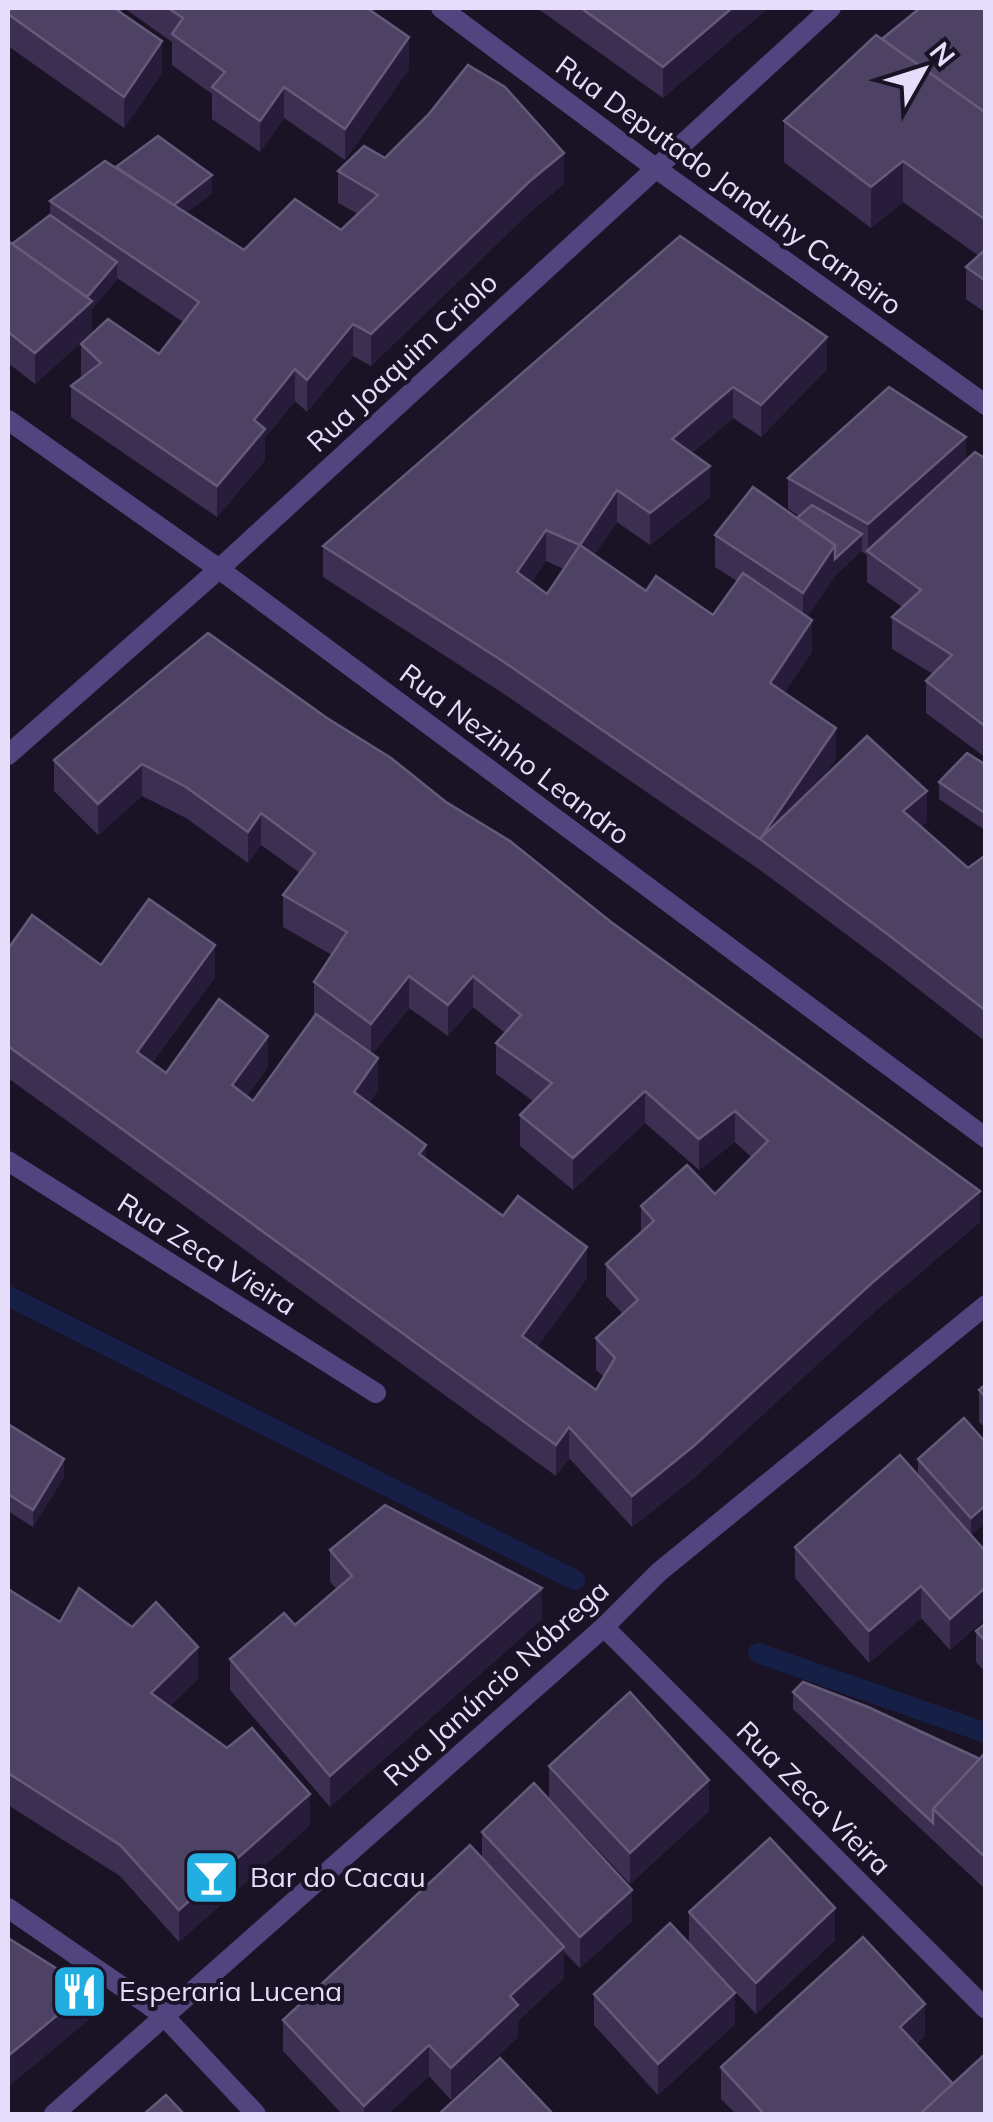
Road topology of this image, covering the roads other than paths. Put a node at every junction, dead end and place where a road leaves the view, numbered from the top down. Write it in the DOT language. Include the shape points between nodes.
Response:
graph roads {
  1 [pos="441,8"];
  2 [pos="831,8"];
  3 [pos="654,168"];
  4 [pos="986,405"];
  5 [pos="8,420"];
  6 [pos="218,568"];
  7 [pos="8,755"];
  8 [pos="986,1138"];
  9 [pos="8,1161"];
  10 [pos="986,1305"];
  11 [pos="376,1393"];
  12 [pos="604,1627"];
  13 [pos="8,1908"];
  14 [pos="986,2009"];
  15 [pos="163,2015"];
  16 [pos="54,2114"];
  17 [pos="256,2114"];
  1 -- 3 [label="street, Rua Deputado Janduhy Carneiro"];
  2 -- 3 [label="street, Rua Joaquim Criolo"];
  3 -- 4 [label="street, Rua Deputado Janduhy Carneiro"];
  3 -- 6 [label="street, Rua Joaquim Criolo"];
  5 -- 6 [label="street, Rua Nezinho Leandro"];
  6 -- 7 [label="street, Rua Joaquim Criolo"];
  6 -- 8 [label="street, Rua Nezinho Leandro"];
  9 -- 11 [label="street, Rua Zeca Vieira"];
  10 -- 12 [label="street, Rua Janúncio Nóbrega" via="660,1572"];
  12 -- 14 [label="street, Rua Zeca Vieira"];
  12 -- 15 [label="street, Rua Janúncio Nóbrega"];
  13 -- 15 [label="street"];
  15 -- 16 [label="street, Rua Janúncio Nóbrega"];
  15 -- 17 [label="street"];
}
